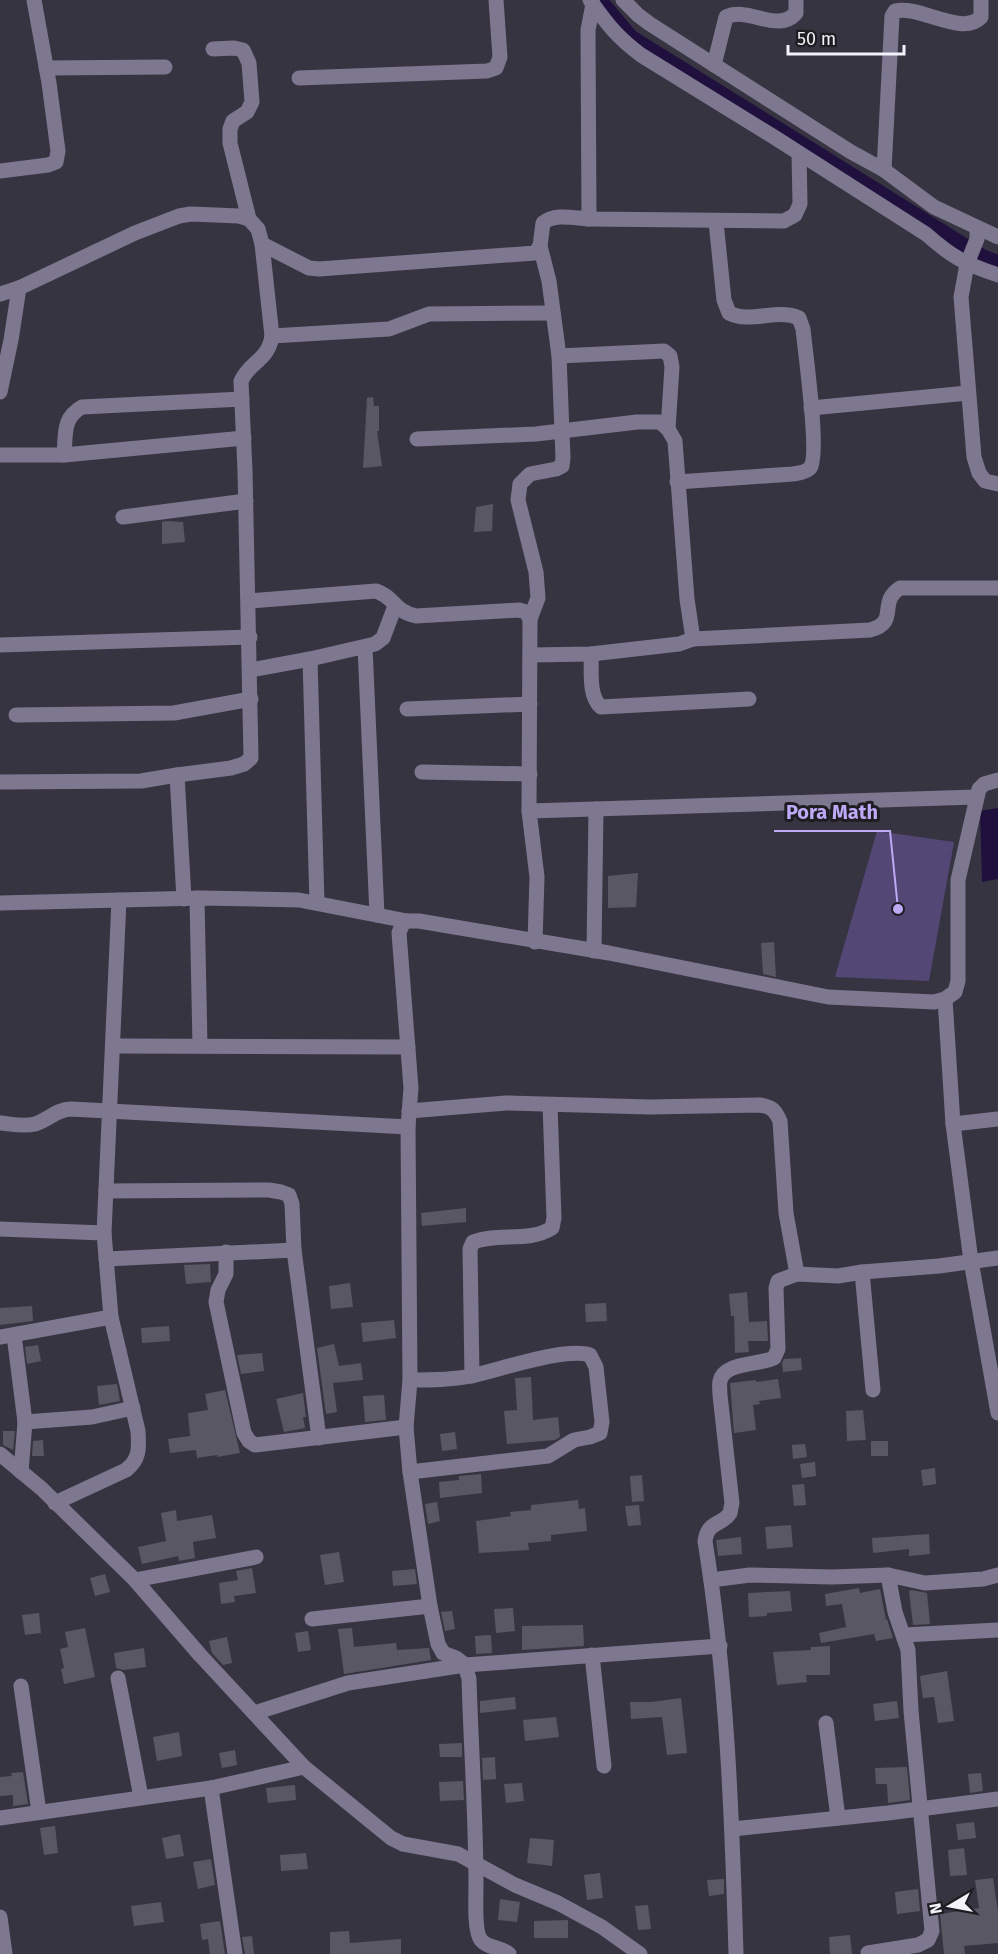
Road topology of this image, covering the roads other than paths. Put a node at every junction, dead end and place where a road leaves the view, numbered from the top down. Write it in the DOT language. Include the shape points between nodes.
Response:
graph roads {
  1 [pos="34,0"];
  2 [pos="496,0"];
  3 [pos="623,0"];
  4 [pos="796,0"];
  5 [pos="981,0"];
  6 [pos="591,2"];
  7 [pos="213,49"];
  8 [pos="714,65"];
  9 [pos="46,68"];
  10 [pos="165,68"];
  11 [pos="299,78"];
  12 [pos="799,153"];
  13 [pos="884,170"];
  14 [pos="0,171"];
  15 [pos="249,219"];
  16 [pos="588,219"];
  17 [pos="716,222"];
  18 [pos="977,233"];
  19 [pos="998,237"];
  20 [pos="262,243"];
  21 [pos="540,246"];
  22 [pos="969,260"];
  23 [pos="998,275"];
  24 [pos="19,288"];
  25 [pos="0,294"];
  26 [pos="553,313"];
  27 [pos="272,336"];
  28 [pos="559,356"];
  29 [pos="0,392"];
  30 [pos="968,393"];
  31 [pos="242,399"];
  32 [pos="811,408"];
  33 [pos="668,429"];
  34 [pos="562,432"];
  35 [pos="244,438"];
  36 [pos="417,439"];
  37 [pos="0,455"];
  38 [pos="64,455"];
  39 [pos="677,482"];
  40 [pos="998,484"];
  41 [pos="246,501"];
  42 [pos="123,517"];
  43 [pos="998,588"];
  44 [pos="249,601"];
  45 [pos="395,606"];
  46 [pos="530,619"];
  47 [pos="250,637"];
  48 [pos="693,639"];
  49 [pos="0,645"];
  50 [pos="365,647"];
  51 [pos="591,654"];
  52 [pos="531,655"];
  53 [pos="310,660"];
  54 [pos="250,670"];
  55 [pos="250,699"];
  56 [pos="749,699"];
  57 [pos="530,704"];
  58 [pos="407,709"];
  59 [pos="16,716"];
  60 [pos="422,772"];
  61 [pos="530,774"];
  62 [pos="177,775"];
  63 [pos="998,780"];
  64 [pos="0,782"];
  65 [pos="976,797"];
  66 [pos="596,809"];
  67 [pos="529,811"];
  68 [pos="190,899"];
  69 [pos="119,900"];
  70 [pos="0,903"];
  71 [pos="317,903"];
  72 [pos="377,915"];
  73 [pos="407,921"];
  74 [pos="535,942"];
  75 [pos="594,951"];
  76 [pos="945,999"];
  77 [pos="113,1046"];
  78 [pos="200,1046"];
  79 [pos="408,1047"];
  80 [pos="549,1105"];
  81 [pos="110,1111"];
  82 [pos="410,1111"];
  83 [pos="998,1119"];
  84 [pos="0,1123"];
  85 [pos="953,1124"];
  86 [pos="408,1127"];
  87 [pos="106,1191"];
  88 [pos="0,1229"];
  89 [pos="104,1233"];
  90 [pos="294,1250"];
  91 [pos="226,1252"];
  92 [pos="998,1258"];
  93 [pos="106,1259"];
  94 [pos="971,1261"];
  95 [pos="862,1272"];
  96 [pos="797,1274"];
  97 [pos="111,1317"];
  98 [pos="7,1336"];
  99 [pos="472,1376"];
  100 [pos="410,1380"];
  101 [pos="873,1390"];
  102 [pos="133,1408"];
  103 [pos="998,1413"];
  104 [pos="25,1422"];
  105 [pos="406,1427"];
  106 [pos="319,1438"];
  107 [pos="0,1454"];
  108 [pos="21,1472"];
  109 [pos="410,1472"];
  110 [pos="56,1503"];
  111 [pos="256,1557"];
  112 [pos="888,1575"];
  113 [pos="998,1575"];
  114 [pos="135,1580"];
  115 [pos="711,1580"];
  116 [pos="430,1606"];
  117 [pos="312,1619"];
  118 [pos="998,1630"];
  119 [pos="904,1635"];
  120 [pos="720,1646"];
  121 [pos="592,1655"];
  122 [pos="465,1665"];
  123 [pos="118,1678"];
  124 [pos="21,1686"];
  125 [pos="254,1713"];
  126 [pos="826,1723"];
  127 [pos="604,1766"];
  128 [pos="304,1767"];
  129 [pos="211,1788"];
  130 [pos="141,1797"];
  131 [pos="998,1799"];
  132 [pos="921,1809"];
  133 [pos="39,1812"];
  134 [pos="0,1818"];
  135 [pos="838,1818"];
  136 [pos="732,1829"];
  137 [pos="476,1863"];
  138 [pos="0,1917"];
  139 [pos="621,1947"];
  140 [pos="867,1953"];
  141 [pos="5,1954"];
  142 [pos="235,1954"];
  143 [pos="509,1954"];
  144 [pos="640,1954"];
  145 [pos="736,1954"];
  1 -- 9 [label="street"];
  2 -- 11 [label="street" via="500,57 496,68"];
  3 -- 8 [label="street" via="644,20"];
  4 -- 8 [label="street" via="796,13 782,22 739,14 726,17"];
  5 -- 13 [label="street" via="981,17 968,24 902,9 892,16"];
  6 -- 12 [label="street" via="621,40 641,55"];
  6 -- 16 [label="street"];
  7 -- 15 [label="street" via="243,50 249,63 252,102 247,112 233,121 230,142"];
  8 -- 13 [label="street"];
  9 -- 10 [label="street"];
  9 -- 14 [label="street" via="58,151 56,162"];
  12 -- 17 [label="street" via="801,204 795,216 784,221"];
  12 -- 22 [label="street" via="926,234 948,254"];
  13 -- 18 [label="street"];
  15 -- 20 [label="street"];
  15 -- 24 [label="street" via="179,216"];
  16 -- 17 [label="street"];
  16 -- 21 [label="street" via="549,218 543,223"];
  17 -- 32 [label="street" via="724,300 729,313 739,318 789,314 799,318"];
  18 -- 19 [label="street"];
  18 -- 22 [label="street"];
  20 -- 21 [label="street" via="309,268 319,269 535,253"];
  20 -- 27 [label="street"];
  21 -- 26 [label="street"];
  22 -- 23 [label="street"];
  22 -- 30 [label="street" via="961,297"];
  24 -- 25 [label="street"];
  24 -- 29 [label="street"];
  26 -- 27 [label="street" via="429,314 389,329"];
  26 -- 28 [label="street"];
  27 -- 31 [label="street" via="270,349 245,372"];
  28 -- 33 [label="street" via="664,351 670,356 672,367"];
  28 -- 34 [label="street"];
  30 -- 32 [label="street"];
  30 -- 40 [label="street" via="979,473 985,481"];
  31 -- 35 [label="street"];
  31 -- 38 [label="street" via="82,407 67,421"];
  32 -- 39 [label="street" via="814,458 803,472"];
  33 -- 34 [label="street" via="660,423 637,422"];
  33 -- 39 [label="street" via="675,441"];
  34 -- 36 [label="street"];
  34 -- 46 [label="street" via="561,466 530,474 520,484 518,500 536,572 538,598"];
  35 -- 38 [label="street"];
  35 -- 41 [label="street"];
  37 -- 38 [label="street"];
  39 -- 48 [label="street"];
  41 -- 42 [label="street"];
  41 -- 44 [label="street"];
  43 -- 48 [label="street" via="900,588 890,598 886,622 870,630"];
  44 -- 45 [label="street" via="376,591 385,594"];
  44 -- 47 [label="street"];
  45 -- 46 [label="street" via="416,616 519,610"];
  45 -- 50 [label="street" via="383,638"];
  46 -- 52 [label="street"];
  47 -- 49 [label="street"];
  47 -- 54 [label="street"];
  48 -- 51 [label="street"];
  50 -- 53 [label="street"];
  50 -- 72 [label="street"];
  51 -- 52 [label="street"];
  51 -- 56 [label="street" via="593,695 601,707"];
  52 -- 57 [label="street"];
  53 -- 54 [label="street"];
  53 -- 71 [label="street"];
  54 -- 55 [label="street"];
  55 -- 59 [label="street" via="174,713"];
  55 -- 62 [label="street" via="252,758 231,768"];
  57 -- 58 [label="street"];
  57 -- 61 [label="street"];
  60 -- 61 [label="street"];
  61 -- 67 [label="street"];
  62 -- 64 [label="street" via="141,782"];
  62 -- 68 [label="street"];
  63 -- 65 [label="street" via="984,784"];
  65 -- 66 [label="street"];
  65 -- 76 [label="street" via="958,880 958,981 955,992"];
  66 -- 67 [label="street"];
  66 -- 75 [label="street"];
  67 -- 74 [label="street" via="537,878"];
  68 -- 69 [label="street"];
  68 -- 71 [label="street"];
  68 -- 78 [label="street"];
  69 -- 70 [label="street"];
  69 -- 77 [label="street"];
  71 -- 72 [label="street"];
  72 -- 73 [label="street"];
  73 -- 74 [label="street"];
  73 -- 79 [label="street" via="399,933"];
  74 -- 75 [label="street"];
  75 -- 76 [label="street" via="828,997 934,1002"];
  76 -- 85 [label="street"];
  77 -- 78 [label="street"];
  77 -- 81 [label="street"];
  78 -- 79 [label="street"];
  79 -- 82 [label="street"];
  80 -- 82 [label="street"];
  80 -- 96 [label="street" via="760,1105 775,1110 780,1120 786,1213"];
  80 -- 99 [label="street" via="552,1228 534,1236 482,1239 473,1242 470,1249"];
  81 -- 84 [label="street" via="63,1109 35,1124"];
  81 -- 86 [label="street"];
  81 -- 87 [label="street"];
  82 -- 86 [label="street"];
  83 -- 85 [label="street"];
  85 -- 94 [label="street"];
  86 -- 100 [label="street"];
  87 -- 89 [label="street"];
  87 -- 90 [label="street" via="281,1192 292,1204"];
  88 -- 89 [label="street"];
  89 -- 93 [label="street"];
  90 -- 91 [label="street"];
  90 -- 106 [label="street"];
  91 -- 93 [label="street"];
  91 -- 106 [label="street" via="225,1274 216,1302 244,1433 255,1445"];
  92 -- 94 [label="street"];
  93 -- 97 [label="street"];
  94 -- 95 [label="street"];
  94 -- 103 [label="street"];
  95 -- 96 [label="street" via="838,1276"];
  95 -- 101 [label="street"];
  96 -- 115 [label="street" via="778,1281 776,1288 778,1349 774,1358 731,1367 720,1379 732,1503 730,1513 710,1526 706,1534"];
  97 -- 98 [label="street"];
  97 -- 102 [label="street"];
  98 -- 104 [label="street"];
  99 -- 100 [label="street"];
  99 -- 109 [label="street" via="552,1356 590,1355 596,1367 600,1433 574,1440 548,1456"];
  100 -- 105 [label="street"];
  102 -- 104 [label="street" via="92,1418"];
  102 -- 110 [label="street" via="139,1447 135,1463"];
  104 -- 108 [label="street"];
  105 -- 106 [label="street"];
  105 -- 109 [label="street"];
  107 -- 108 [label="street"];
  108 -- 110 [label="street"];
  109 -- 116 [label="street"];
  110 -- 114 [label="street"];
  111 -- 114 [label="street"];
  112 -- 113 [label="street" via="925,1583"];
  112 -- 115 [label="street" via="750,1575"];
  112 -- 119 [label="street"];
  114 -- 125 [label="street"];
  115 -- 120 [label="street"];
  116 -- 117 [label="street"];
  116 -- 122 [label="street" via="443,1653"];
  118 -- 119 [label="street"];
  119 -- 132 [label="street"];
  120 -- 121 [label="street"];
  120 -- 136 [label="street"];
  121 -- 122 [label="street"];
  121 -- 127 [label="street"];
  122 -- 125 [label="street" via="348,1683"];
  122 -- 137 [label="street" via="469,1679"];
  123 -- 130 [label="street"];
  124 -- 133 [label="street"];
  125 -- 128 [label="street"];
  126 -- 135 [label="street"];
  128 -- 129 [label="street"];
  128 -- 137 [label="street" via="391,1839 458,1854"];
  129 -- 130 [label="street"];
  129 -- 142 [label="street"];
  130 -- 133 [label="street"];
  131 -- 132 [label="street"];
  132 -- 135 [label="street"];
  132 -- 140 [label="street" via="932,1931 928,1940 918,1945"];
  133 -- 134 [label="street"];
  135 -- 136 [label="street"];
  136 -- 145 [label="street"];
  137 -- 139 [label="street" via="602,1927"];
  137 -- 143 [label="street" via="479,1936 486,1944"];
  138 -- 141 [label="street"];
  139 -- 144 [label="street"];
}
